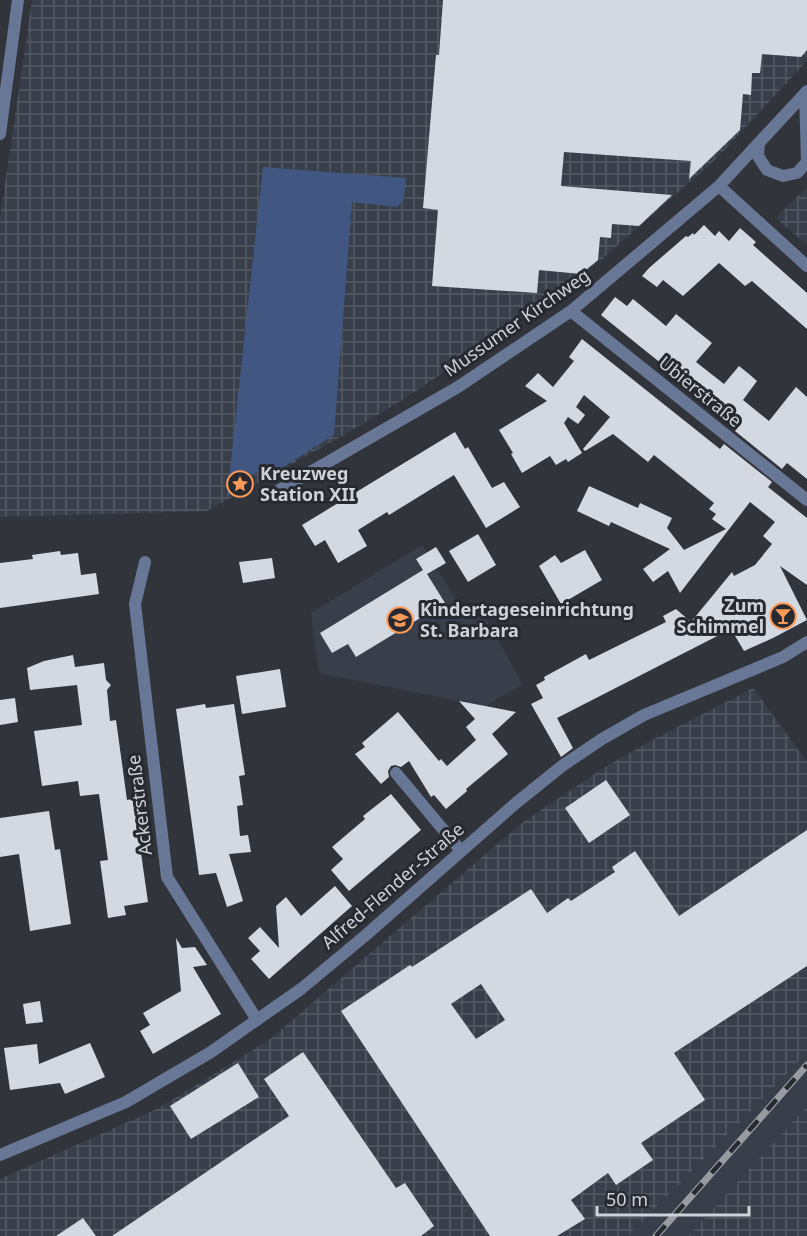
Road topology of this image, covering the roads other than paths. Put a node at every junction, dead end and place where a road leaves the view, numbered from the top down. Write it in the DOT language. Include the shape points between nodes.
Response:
graph roads {
  1 [pos="18,0"];
  2 [pos="806,92"];
  3 [pos="0,134"];
  4 [pos="759,143"];
  5 [pos="719,186"];
  6 [pos="807,266"];
  7 [pos="571,311"];
  8 [pos="269,496"];
  9 [pos="807,500"];
  10 [pos="145,562"];
  11 [pos="807,642"];
  12 [pos="396,772"];
  13 [pos="461,851"];
  14 [pos="257,1020"];
  15 [pos="0,1155"];
  1 -- 3 [label="street"];
  2 -- 4 [label="street, Mussumer Kirchweg"];
  2 -- 4 [label="street" via="807,162 797,172 783,176 767,170 758,156"];
  4 -- 5 [label="street, Mussumer Kirchweg"];
  5 -- 6 [label="street"];
  5 -- 7 [label="street, Mussumer Kirchweg"];
  7 -- 8 [label="street, Mussumer Kirchweg" via="458,387"];
  7 -- 9 [label="street, Ubierstraße"];
  10 -- 14 [label="street, Ackerstraße" via="135,604 167,877"];
  11 -- 13 [label="street, Alfred-Flender-Straße" via="783,657 644,715 602,739 562,766"];
  12 -- 13 [label="street"];
  13 -- 14 [label="street, Alfred-Flender-Straße" via="366,935"];
  14 -- 15 [label="street, Alfred-Flender-Straße" via="126,1102"];
}
